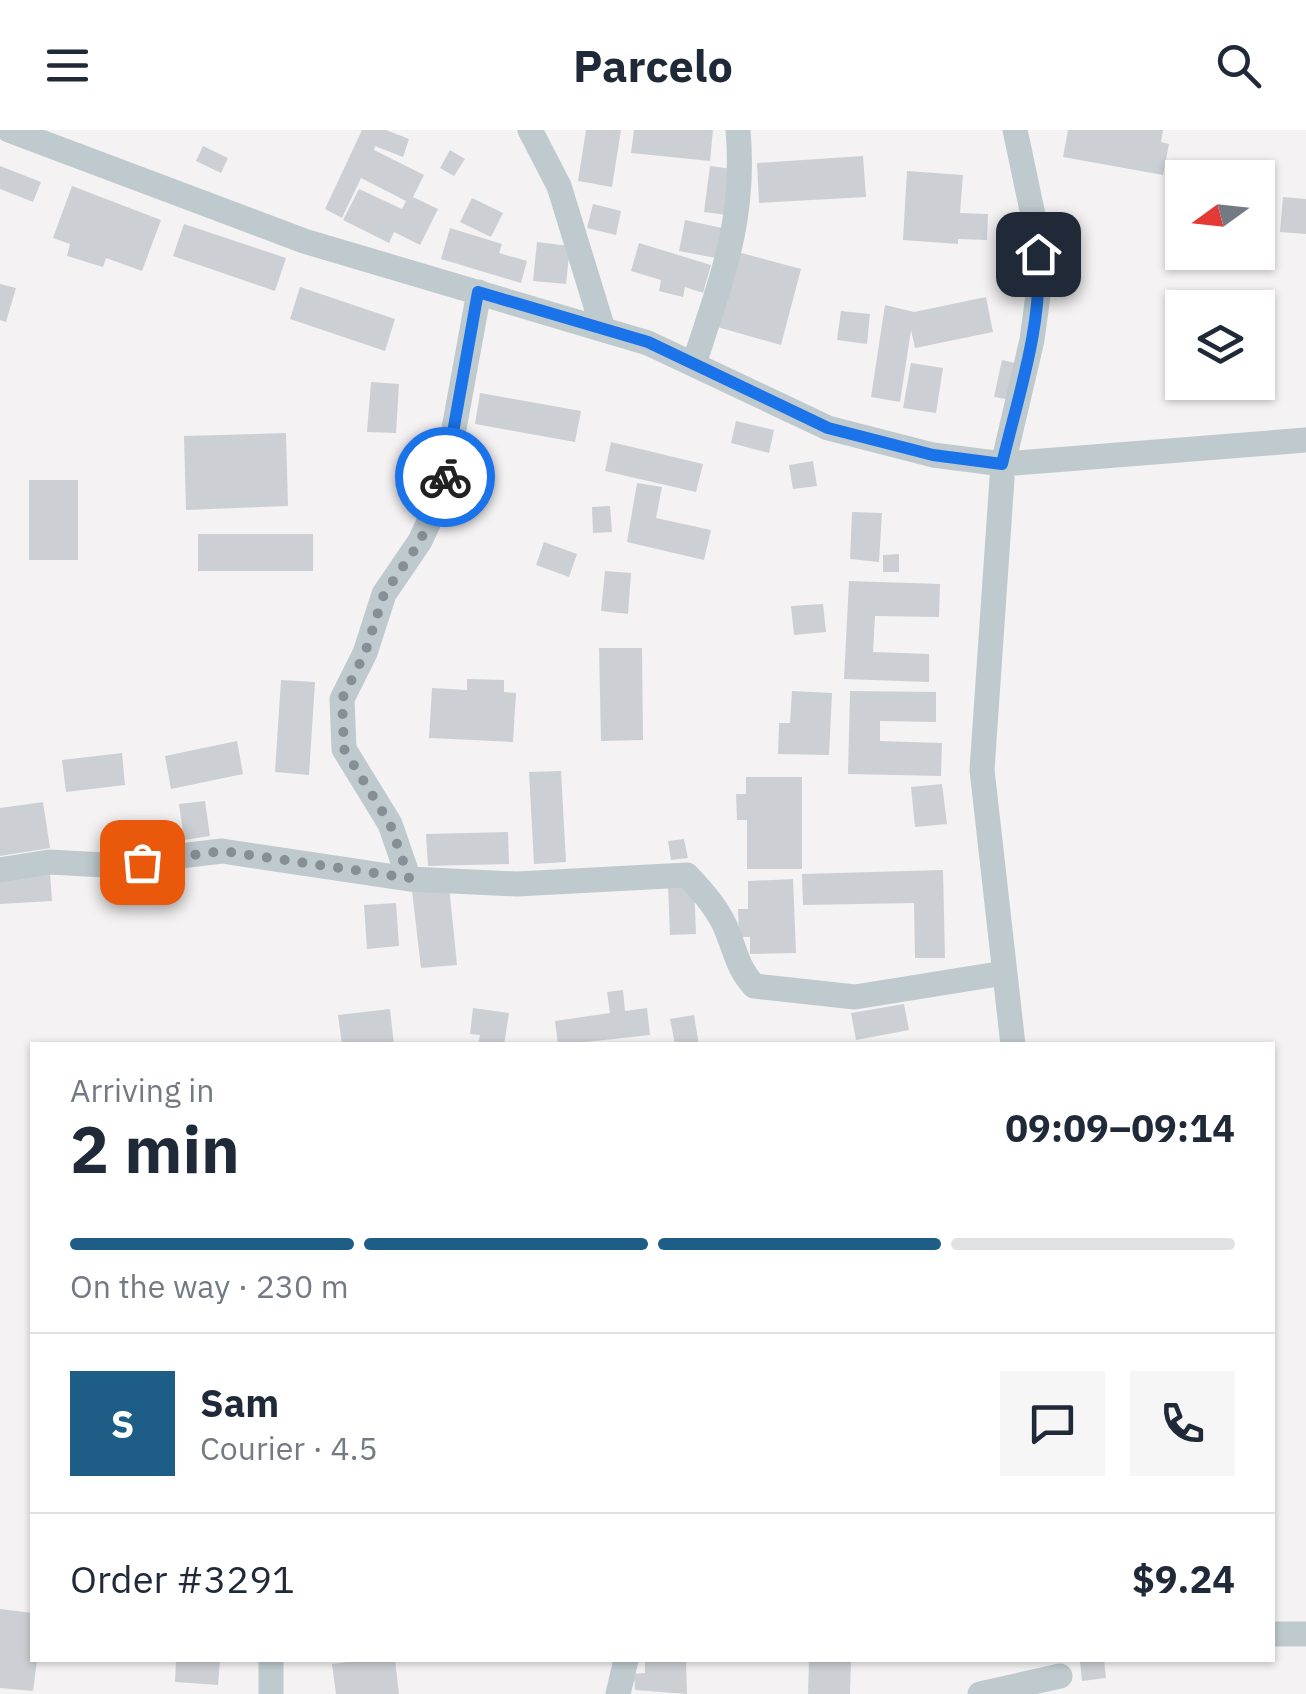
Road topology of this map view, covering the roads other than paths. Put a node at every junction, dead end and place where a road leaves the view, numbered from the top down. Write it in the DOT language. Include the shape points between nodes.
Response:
graph roads {
  1 [pos="9,130"];
  2 [pos="530,130"];
  3 [pos="738,130"];
  4 [pos="1015,130"];
  5 [pos="478,292"];
  6 [pos="602,329"];
  7 [pos="694,364"];
  8 [pos="1306,440"];
  9 [pos="1002,464"];
  10 [pos="0,870"];
  11 [pos="409,878"];
  12 [pos="1004,973"];
  13 [pos="1012,1042"];
  14 [pos="1275,1634"];
  15 [pos="1306,1634"];
  16 [pos="272,1662"];
  17 [pos="626,1662"];
  18 [pos="1060,1677"];
  19 [pos="271,1694"];
  20 [pos="618,1694"];
  21 [pos="980,1694"];
  1 -- 5 [label="street" via="304,241"];
  2 -- 6 [label="street" via="559,186"];
  3 -- 7 [label="street" via="736,234"];
  4 -- 9 [label="street" via="1040,280"];
  5 -- 6 [label="street"];
  5 -- 11 [label="street" via="442,494 420,542 384,594 342,699 344,749 390,824"];
  6 -- 7 [label="street"];
  7 -- 9 [label="street" via="828,428 933,455"];
  8 -- 9 [label="street"];
  9 -- 12 [label="street" via="982,770"];
  10 -- 11 [label="street" via="222,851"];
  11 -- 12 [label="street" via="517,884 687,875 708,898 729,933 738,968 754,986 855,997"];
  12 -- 13 [label="street"];
  14 -- 15 [label="street"];
  16 -- 19 [label="street"];
  17 -- 20 [label="street"];
  18 -- 21 [label="street"];
}
